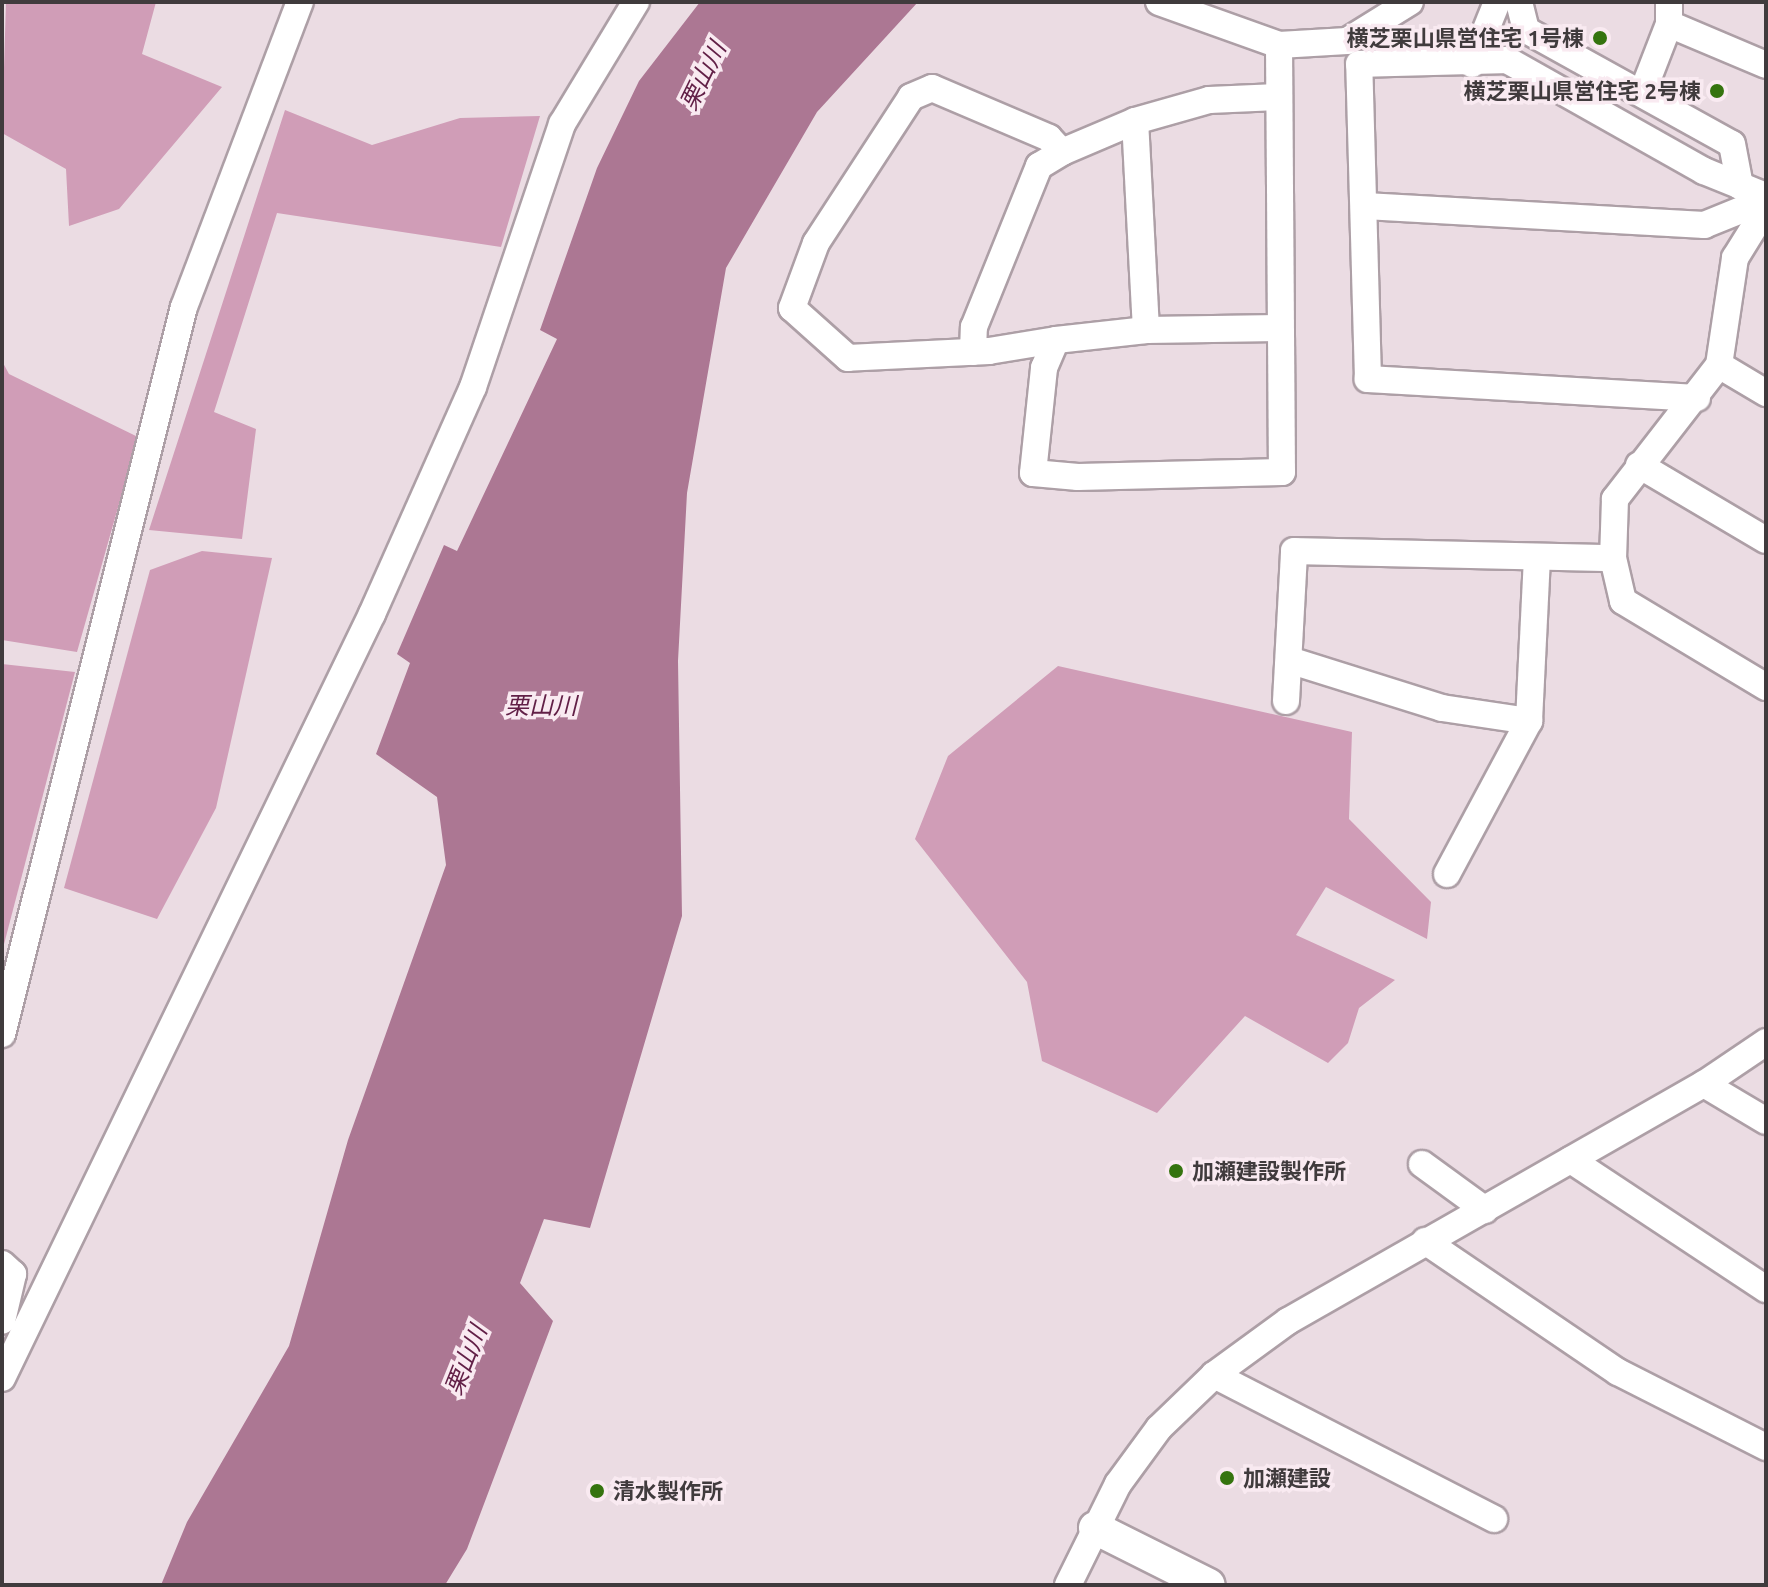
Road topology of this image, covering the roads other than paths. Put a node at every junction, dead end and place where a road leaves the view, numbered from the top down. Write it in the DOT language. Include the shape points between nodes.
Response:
graph roads {
  1 [pos="300,2"];
  2 [pos="636,2"];
  3 [pos="1159,2"];
  4 [pos="1497,2"];
  5 [pos="1519,2"];
  6 [pos="1396,6"];
  7 [pos="1669,13"];
  8 [pos="1279,45"];
  9 [pos="1472,64"];
  10 [pos="1766,65"];
  11 [pos="1643,91"];
  12 [pos="1278,97"];
  13 [pos="1135,121"];
  14 [pos="1062,152"];
  15 [pos="1740,186"];
  16 [pos="1766,198"];
  17 [pos="1365,206"];
  18 [pos="1763,225"];
  19 [pos="1279,328"];
  20 [pos="1146,330"];
  21 [pos="1056,340"];
  22 [pos="973,352"];
  23 [pos="1719,365"];
  24 [pos="1766,393"];
  25 [pos="1697,398"];
  26 [pos="1639,465"];
  27 [pos="1766,540"];
  28 [pos="1613,558"];
  29 [pos="1537,559"];
  30 [pos="1289,660"];
  31 [pos="1766,687"];
  32 [pos="1286,701"];
  33 [pos="1529,721"];
  34 [pos="1447,874"];
  35 [pos="2,1034"];
  36 [pos="1766,1042"];
  37 [pos="1704,1084"];
  38 [pos="1766,1121"];
  39 [pos="1571,1160"];
  40 [pos="1422,1164"];
  41 [pos="1485,1210"];
  42 [pos="1425,1241"];
  43 [pos="2,1264"];
  44 [pos="1766,1289"];
  45 [pos="2,1321"];
  46 [pos="1214,1375"];
  47 [pos="2,1378"];
  48 [pos="1766,1447"];
  49 [pos="1494,1519"];
  50 [pos="1095,1528"];
  51 [pos="1068,1585"];
  52 [pos="1209,1585"];
  1 -- 35 [label="street" via="184,307"];
  2 -- 47 [label="street" via="562,124 473,387 372,614"];
  3 -- 8 [label="street"];
  4 -- 9 [label="street"];
  5 -- 11 [label="street" via="1526,30"];
  6 -- 8 [label="street" via="1347,41"];
  7 -- 10 [label="street"];
  7 -- 11 [label="street"];
  8 -- 12 [label="street"];
  9 -- 15 [label="street" via="1507,60"];
  9 -- 17 [label="street" via="1359,64"];
  11 -- 15 [label="street" via="1732,144"];
  12 -- 13 [label="street" via="1209,100"];
  12 -- 19 [label="street"];
  13 -- 14 [label="street"];
  13 -- 20 [label="street"];
  14 -- 22 [label="street" via="1039,166 974,327"];
  14 -- 22 [label="street" via="1049,138 932,88 911,97 816,243 792,308 848,358"];
  15 -- 16 [label="street"];
  16 -- 17 [label="street" via="1704,225"];
  17 -- 25 [label="street" via="1368,379"];
  18 -- 23 [label="street" via="1735,258"];
  19 -- 20 [label="street"];
  19 -- 21 [label="street" via="1282,472 1078,477 1033,473 1044,368"];
  20 -- 21 [label="street"];
  21 -- 22 [label="street"];
  23 -- 24 [label="street"];
  23 -- 25 [label="street"];
  25 -- 26 [label="street"];
  26 -- 27 [label="street"];
  26 -- 28 [label="street" via="1615,499"];
  28 -- 29 [label="street"];
  28 -- 31 [label="street" via="1623,601"];
  29 -- 30 [label="street" via="1294,551"];
  29 -- 33 [label="street"];
  30 -- 32 [label="street"];
  30 -- 33 [label="street" via="1442,708"];
  33 -- 34 [label="street"];
  36 -- 37 [label="street"];
  37 -- 38 [label="street"];
  37 -- 39 [label="street"];
  39 -- 41 [label="street"];
  39 -- 44 [label="street"];
  40 -- 41 [label="street"];
  41 -- 42 [label="street"];
  42 -- 46 [label="street" via="1288,1321"];
  42 -- 48 [label="street" via="1618,1372"];
  43 -- 45 [label="street" via="13,1274"];
  46 -- 49 [label="street"];
  46 -- 50 [label="street" via="1159,1428 1118,1484"];
  50 -- 51 [label="street"];
  50 -- 52 [label="street"];
}
